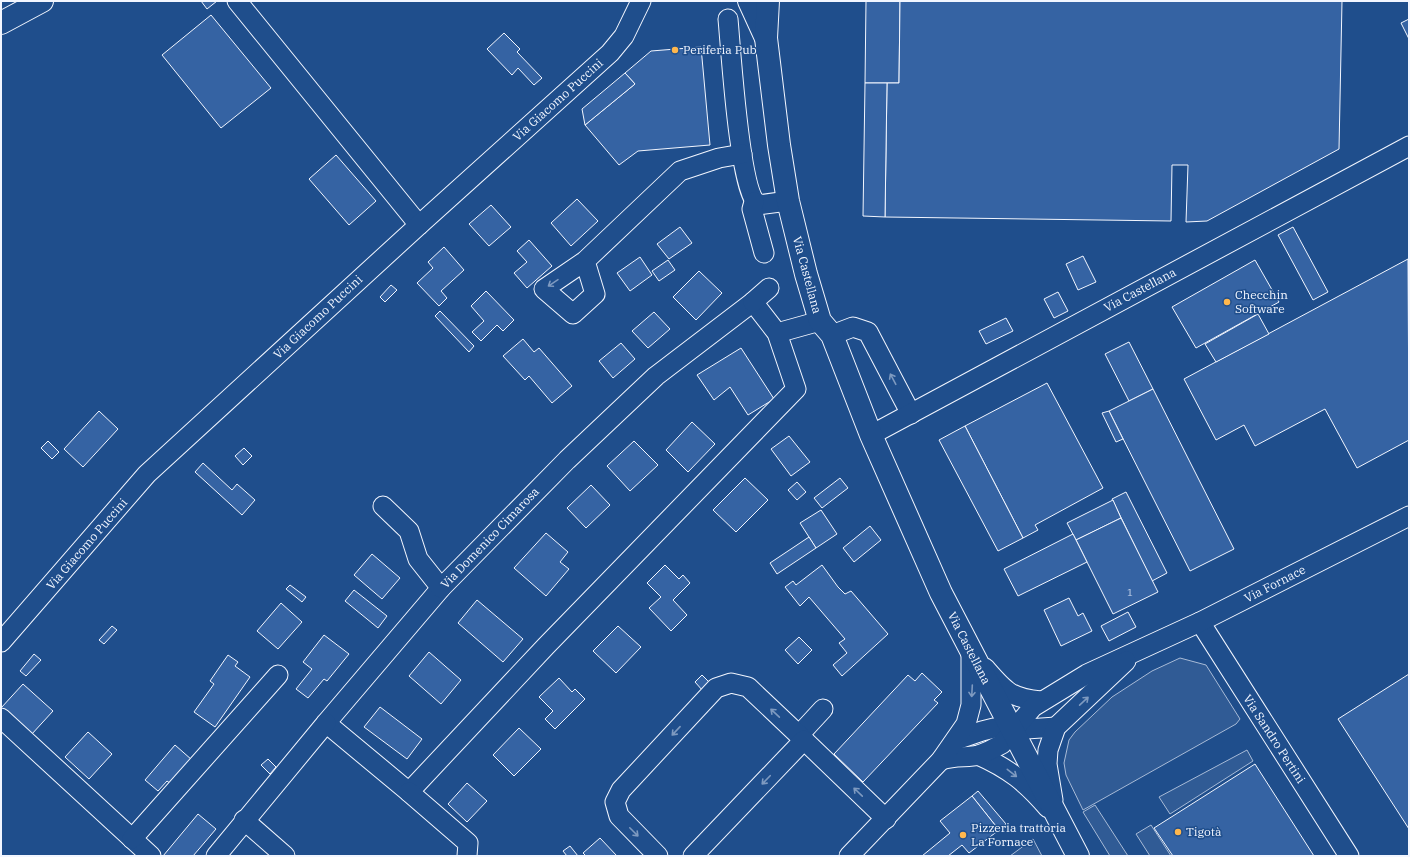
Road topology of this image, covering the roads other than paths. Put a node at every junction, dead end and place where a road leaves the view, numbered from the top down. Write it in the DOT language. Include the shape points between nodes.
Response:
graph roads {
  1 [pos="42,1"];
  2 [pos="237,1"];
  3 [pos="641,1"];
  4 [pos="749,1"];
  5 [pos="768,1"];
  6 [pos="728,19"];
  7 [pos="1,23"];
  8 [pos="766,38"];
  9 [pos="1409,146"];
  10 [pos="742,154"];
  11 [pos="788,201"];
  12 [pos="754,202"];
  13 [pos="419,225"];
  14 [pos="764,253"];
  15 [pos="585,261"];
  16 [pos="769,288"];
  17 [pos="753,302"];
  18 [pos="826,328"];
  19 [pos="777,333"];
  20 [pos="911,414"];
  21 [pos="871,435"];
  22 [pos="383,506"];
  23 [pos="1409,516"];
  24 [pos="441,588"];
  25 [pos="1200,622"];
  26 [pos="1,642"];
  27 [pos="1139,650"];
  28 [pos="971,652"];
  29 [pos="278,675"];
  30 [pos="1041,701"];
  31 [pos="823,709"];
  32 [pos="1,718"];
  33 [pos="326,723"];
  34 [pos="1056,727"];
  35 [pos="1013,730"];
  36 [pos="801,737"];
  37 [pos="956,740"];
  38 [pos="978,755"];
  39 [pos="941,760"];
  40 [pos="409,792"];
  41 [pos="886,818"];
  42 [pos="244,820"];
  43 [pos="1060,822"];
  44 [pos="132,839"];
  45 [pos="151,856"];
  46 [pos="216,856"];
  47 [pos="285,856"];
  48 [pos="467,856"];
  49 [pos="658,856"];
  50 [pos="693,856"];
  51 [pos="849,856"];
  52 [pos="1078,856"];
  53 [pos="1349,856"];
  1 -- 7 [label="street"];
  2 -- 13 [label="street"];
  3 -- 13 [label="street, Via Giacomo Puccini" via="624,36 610,53"];
  4 -- 8 [label="street, Via Castellana"];
  5 -- 8 [label="street, Via Castellana"];
  6 -- 10 [label="street"];
  8 -- 11 [label="street, Via Castellana"];
  9 -- 20 [label="street, Via Castellana"];
  10 -- 12 [label="street"];
  10 -- 15 [label="street" via="719,158 680,171"];
  11 -- 12 [label="street" via="758,205"];
  11 -- 18 [label="street, Via Castellana" via="806,274"];
  12 -- 14 [label="street" via="752,209"];
  13 -- 26 [label="street, Via Giacomo Puccini" via="147,474"];
  16 -- 17 [label="street, Via Domenico Cimarosa"];
  17 -- 19 [label="street"];
  17 -- 24 [label="street, Via Domenico Cimarosa" via="656,376 566,460"];
  18 -- 19 [label="street"];
  20 -- 18 [label="street, one-way" via="868,332 853,327"];
  18 -- 21 [label="street, Via Castellana"];
  19 -- 40 [label="street" via="796,389 546,646"];
  20 -- 21 [label="street, Via Castellana"];
  21 -- 28 [label="street, Via Castellana" via="938,586"];
  22 -- 24 [label="street" via="409,531 418,559"];
  23 -- 25 [label="street, Via Fornace"];
  24 -- 33 [label="street, Via Domenico Cimarosa"];
  25 -- 27 [label="street, Via Fornace"];
  25 -- 53 [label="street, Via Sandro Pertini"];
  27 -- 30 [label="street, Via Fornace" via="1087,674"];
  34 -- 27 [label="street, Via Fornace, one-way"];
  28 -- 30 [label="street" via="1006,691 1016,697"];
  28 -- 35 [label="street, Via Castellana"];
  28 -- 37 [label="street, one-way" via="971,705 966,724"];
  29 -- 44 [label="street"];
  30 -- 35 [label="street, Via Fornace"];
  31 -- 36 [label="street"];
  32 -- 44 [label="street"];
  33 -- 40 [label="street"];
  33 -- 42 [label="street"];
  34 -- 35 [label="street"];
  34 -- 43 [label="street, Via Fornace" via="1048,750 1047,764 1050,791"];
  35 -- 37 [label="street" via="988,729"];
  35 -- 38 [label="street, Via Fornace" via="1002,744"];
  35 -- 43 [label="street, Via Castellana"];
  41 -- 36 [label="street, one-way"];
  36 -- 49 [label="street, one-way" via="748,687 731,683 716,688 621,790 615,802 618,816"];
  36 -- 50 [label="street, one-way"];
  37 -- 39 [label="street"];
  38 -- 39 [label="street" via="953,756"];
  38 -- 43 [label="street, one-way" via="1010,771 1036,794"];
  39 -- 41 [label="street"];
  40 -- 48 [label="street" via="468,843"];
  41 -- 51 [label="street"];
  42 -- 46 [label="street"];
  42 -- 47 [label="street"];
  43 -- 52 [label="street, Via Castellana"];
  44 -- 45 [label="street"];
}
